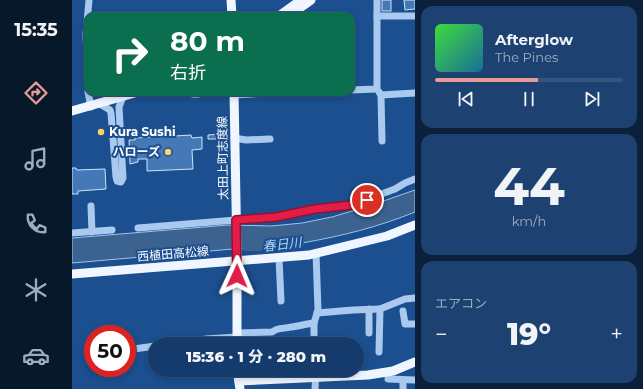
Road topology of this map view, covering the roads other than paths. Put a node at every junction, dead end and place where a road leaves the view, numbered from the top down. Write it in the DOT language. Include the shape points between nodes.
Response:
graph roads {
  1 [pos="89,0"];
  2 [pos="230,0"];
  3 [pos="301,0"];
  4 [pos="311,0"];
  5 [pos="377,0"];
  6 [pos="88,12"];
  7 [pos="232,12"];
  8 [pos="284,12"];
  9 [pos="294,12"];
  10 [pos="377,16"];
  11 [pos="415,16"];
  12 [pos="355,90"];
  13 [pos="379,92"];
  14 [pos="415,93"];
  15 [pos="111,96"];
  16 [pos="117,96"];
  17 [pos="121,96"];
  18 [pos="234,96"];
  19 [pos="90,100"];
  20 [pos="100,104"];
  21 [pos="72,105"];
  22 [pos="72,111"];
  23 [pos="234,138"];
  24 [pos="270,139"];
  25 [pos="382,141"];
  26 [pos="415,179"];
  27 [pos="91,206"];
  28 [pos="236,221"];
  29 [pos="415,225"];
  30 [pos="138,228"];
  31 [pos="112,230"];
  32 [pos="92,232"];
  33 [pos="72,233"];
  34 [pos="316,253"];
  35 [pos="237,258"];
  36 [pos="279,258"];
  37 [pos="72,274"];
  38 [pos="415,298"];
  39 [pos="281,301"];
  40 [pos="369,309"];
  41 [pos="380,309"];
  42 [pos="403,311"];
  43 [pos="317,313"];
  44 [pos="314,322"];
  45 [pos="415,324"];
  46 [pos="369,333"];
  47 [pos="237,337"];
  48 [pos="243,337"];
  49 [pos="314,337"];
  50 [pos="148,347"];
  51 [pos="136,349"];
  52 [pos="379,352"];
  53 [pos="415,362"];
  54 [pos="389,372"];
  55 [pos="364,376"];
  56 [pos="295,377"];
  57 [pos="316,377"];
  58 [pos="403,380"];
  59 [pos="415,380"];
  60 [pos="239,385"];
  61 [pos="315,389"];
  62 [pos="403,389"];
  1 -- 6 [label="street"];
  2 -- 7 [label="main road"];
  3 -- 8 [label="main road"];
  4 -- 9 [label="main road"];
  5 -- 10 [label="street"];
  10 -- 11 [label="street"];
  10 -- 13 [label="street"];
  12 -- 13 [label="street"];
  13 -- 14 [label="street"];
  13 -- 25 [label="street"];
  15 -- 19 [label="main road"];
  16 -- 20 [label="main road"];
  17 -- 20 [label="street" via="119,107 124,178 121,182 117,181 116,177 111,113"];
  18 -- 23 [label="main road, 太田上町志度線"];
  19 -- 20 [label="main road"];
  19 -- 21 [label="main road"];
  19 -- 22 [label="main road"];
  23 -- 24 [label="street"];
  23 -- 28 [label="main road, 太田上町志度線"];
  26 -- 28 [label="street" via="352,205"];
  27 -- 32 [label="street"];
  28 -- 30 [label="street"];
  28 -- 35 [label="main road, 太田上町志度線"];
  29 -- 34 [label="main road, 西植田高松線" via="387,236"];
  31 -- 32 [label="street"];
  32 -- 33 [label="street"];
  34 -- 36 [label="main road, 西植田高松線"];
  34 -- 43 [label="street"];
  35 -- 36 [label="main road, 西植田高松線"];
  35 -- 37 [label="main road, 西植田高松線"];
  35 -- 47 [label="main road, 太田上町志度線"];
  36 -- 39 [label="street"];
  38 -- 41 [label="street" via="405,299"];
  40 -- 41 [label="street"];
  40 -- 43 [label="street"];
  40 -- 46 [label="street"];
  41 -- 52 [label="street"];
  42 -- 45 [label="street" via="405,327"];
  43 -- 44 [label="street"];
  44 -- 48 [label="street"];
  44 -- 49 [label="street"];
  50 -- 51 [label="street"];
  53 -- 54 [label="main road"];
  54 -- 55 [label="main road"];
  54 -- 58 [label="street" via="388,379"];
  56 -- 60 [label="main road"];
  57 -- 61 [label="street"];
  58 -- 59 [label="street"];
  58 -- 62 [label="street"];
}
